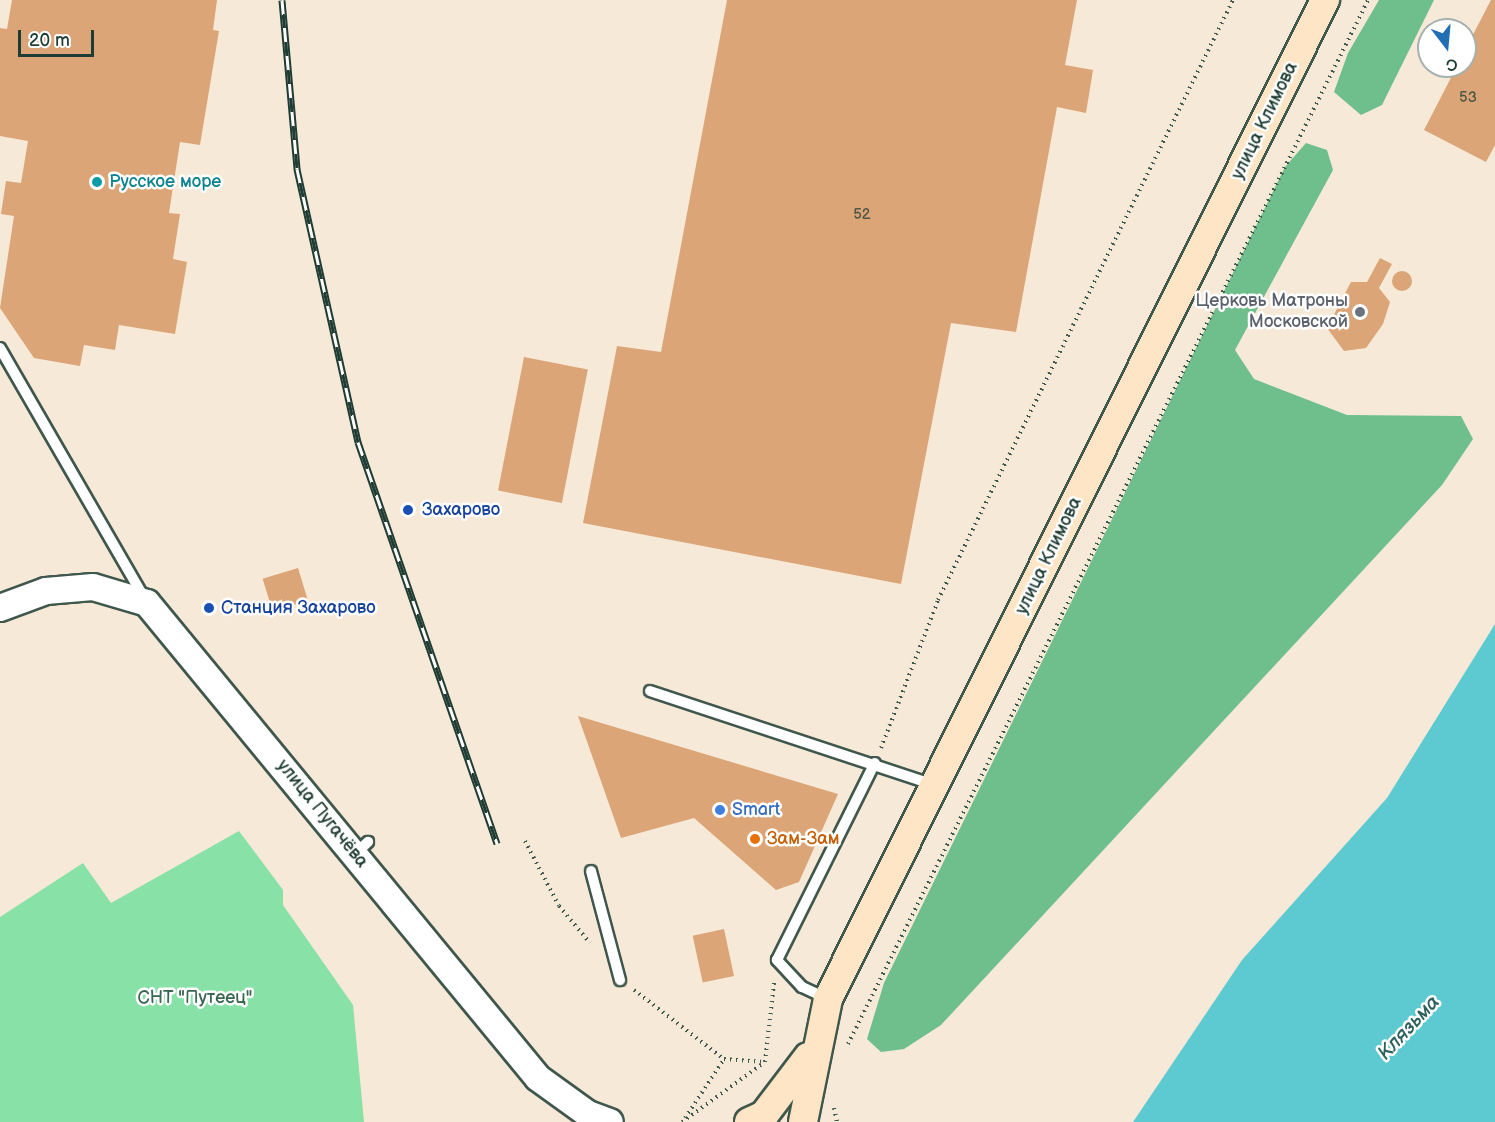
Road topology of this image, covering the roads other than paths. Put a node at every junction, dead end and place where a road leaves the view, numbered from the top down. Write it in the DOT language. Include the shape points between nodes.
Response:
graph roads {
  1 [pos="1325,0"];
  2 [pos="0,348"];
  3 [pos="147,603"];
  4 [pos="0,608"];
  5 [pos="650,691"];
  6 [pos="875,763"];
  7 [pos="935,785"];
  8 [pos="591,871"];
  9 [pos="620,980"];
  10 [pos="828,999"];
  11 [pos="817,1042"];
  12 [pos="610,1122"];
  13 [pos="749,1122"];
  14 [pos="803,1122"];
  1 -- 7 [label="main road, улица Климова"];
  2 -- 3 [label="lane"];
  3 -- 4 [label="street" via="93,587 46,591"];
  3 -- 12 [label="street, улица Пугачёва" via="362,848 538,1078 588,1114"];
  5 -- 6 [label="lane"];
  6 -- 7 [label="lane"];
  6 -- 10 [label="lane" via="777,960 802,987"];
  7 -- 10 [label="main road, улица Климова"];
  8 -- 9 [label="lane"];
  10 -- 11 [label="main road, улица Климова"];
  11 -- 13 [label="main road" via="795,1080 764,1115"];
  11 -- 14 [label="main road, улица Климова"];
}
